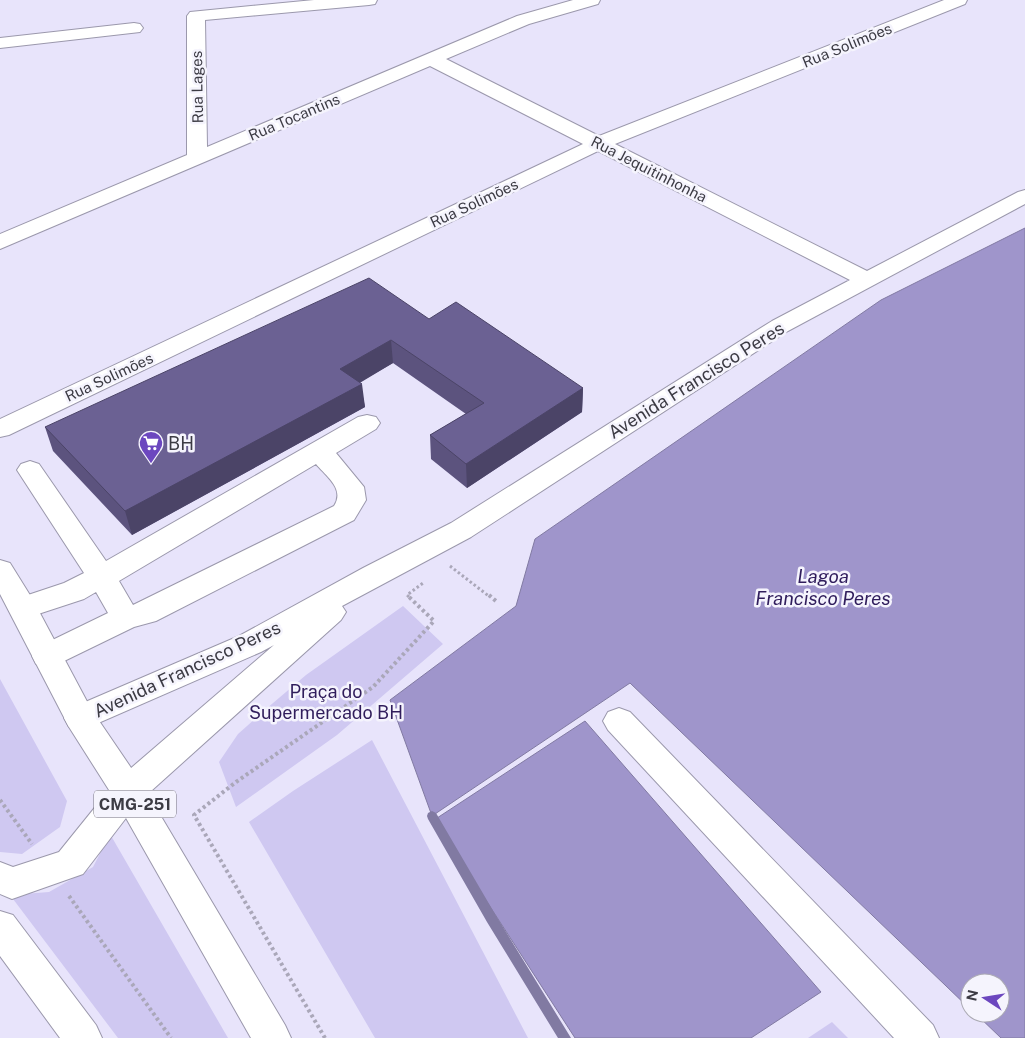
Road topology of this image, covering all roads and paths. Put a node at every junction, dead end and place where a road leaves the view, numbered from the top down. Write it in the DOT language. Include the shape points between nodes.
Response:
graph roads {
  1 [pos="369,0"];
  2 [pos="592,0"];
  3 [pos="959,0"];
  4 [pos="134,28"];
  5 [pos="0,43"];
  6 [pos="430,59"];
  7 [pos="598,144"];
  8 [pos="197,158"];
  9 [pos="1025,196"];
  10 [pos="0,242"];
  11 [pos="868,280"];
  12 [pos="367,423"];
  13 [pos="0,429"];
  14 [pos="319,451"];
  15 [pos="30,470"];
  16 [pos="461,530"];
  17 [pos="0,570"];
  18 [pos="373,575"];
  19 [pos="102,577"];
  20 [pos="427,580"];
  21 [pos="496,601"];
  22 [pos="12,604"];
  23 [pos="126,618"];
  24 [pos="47,656"];
  25 [pos="80,718"];
  26 [pos="618,721"];
  27 [pos="128,791"];
  28 [pos="0,800"];
  29 [pos="51,870"];
  30 [pos="0,878"];
  31 [pos="0,927"];
  32 [pos="83,1038"];
  33 [pos="171,1038"];
  34 [pos="272,1038"];
  35 [pos="325,1038"];
  36 [pos="920,1038"];
  1 -- 8 [label="street, Rua Lages" via="196,16"];
  2 -- 6 [label="street, Rua Tocantins" via="523,20"];
  3 -- 7 [label="street, Rua Solimões"];
  4 -- 5 [label="street"];
  6 -- 7 [label="street, Rua Jequitinhonha"];
  6 -- 8 [label="street, Rua Tocantins"];
  7 -- 11 [label="street, Rua Jequitinhonha"];
  7 -- 13 [label="street, Rua Solimões"];
  8 -- 10 [label="street, Rua Tocantins"];
  9 -- 11 [label="street, Avenida Francisco Peres"];
  11 -- 16 [label="street, Avenida Francisco Peres" via="780,326"];
  12 -- 14 [label="street"];
  14 -- 19 [label="street"];
  14 -- 23 [label="street" via="351,487 352,500 344,513 146,613"];
  15 -- 19 [label="street"];
  16 -- 18 [label="street, Avenida Francisco Peres"];
  16 -- 21 [label="path" via="447,564"];
  17 -- 22 [label="street, CMG-251"];
  18 -- 25 [label="street, Avenida Francisco Peres" via="250,644"];
  18 -- 27 [label="street, Avenida Francisco Peres"];
  19 -- 22 [label="street" via="74,591"];
  19 -- 23 [label="street"];
  20 -- 35 [label="path" via="407,595 434,621 373,687 194,815"];
  22 -- 24 [label="street, CMG-251"];
  23 -- 24 [label="street"];
  24 -- 25 [label="street, CMG-251"];
  25 -- 27 [label="street, CMG-251"];
  26 -- 36 [label="street"];
  27 -- 29 [label="street, Avenida Francisco Peres" via="71,864"];
  27 -- 34 [label="street, CMG-251"];
  28 -- 29 [label="path"];
  29 -- 30 [label="street, Avenida Francisco Peres" via="12,883"];
  29 -- 33 [label="path"];
  31 -- 32 [label="street"];
}
